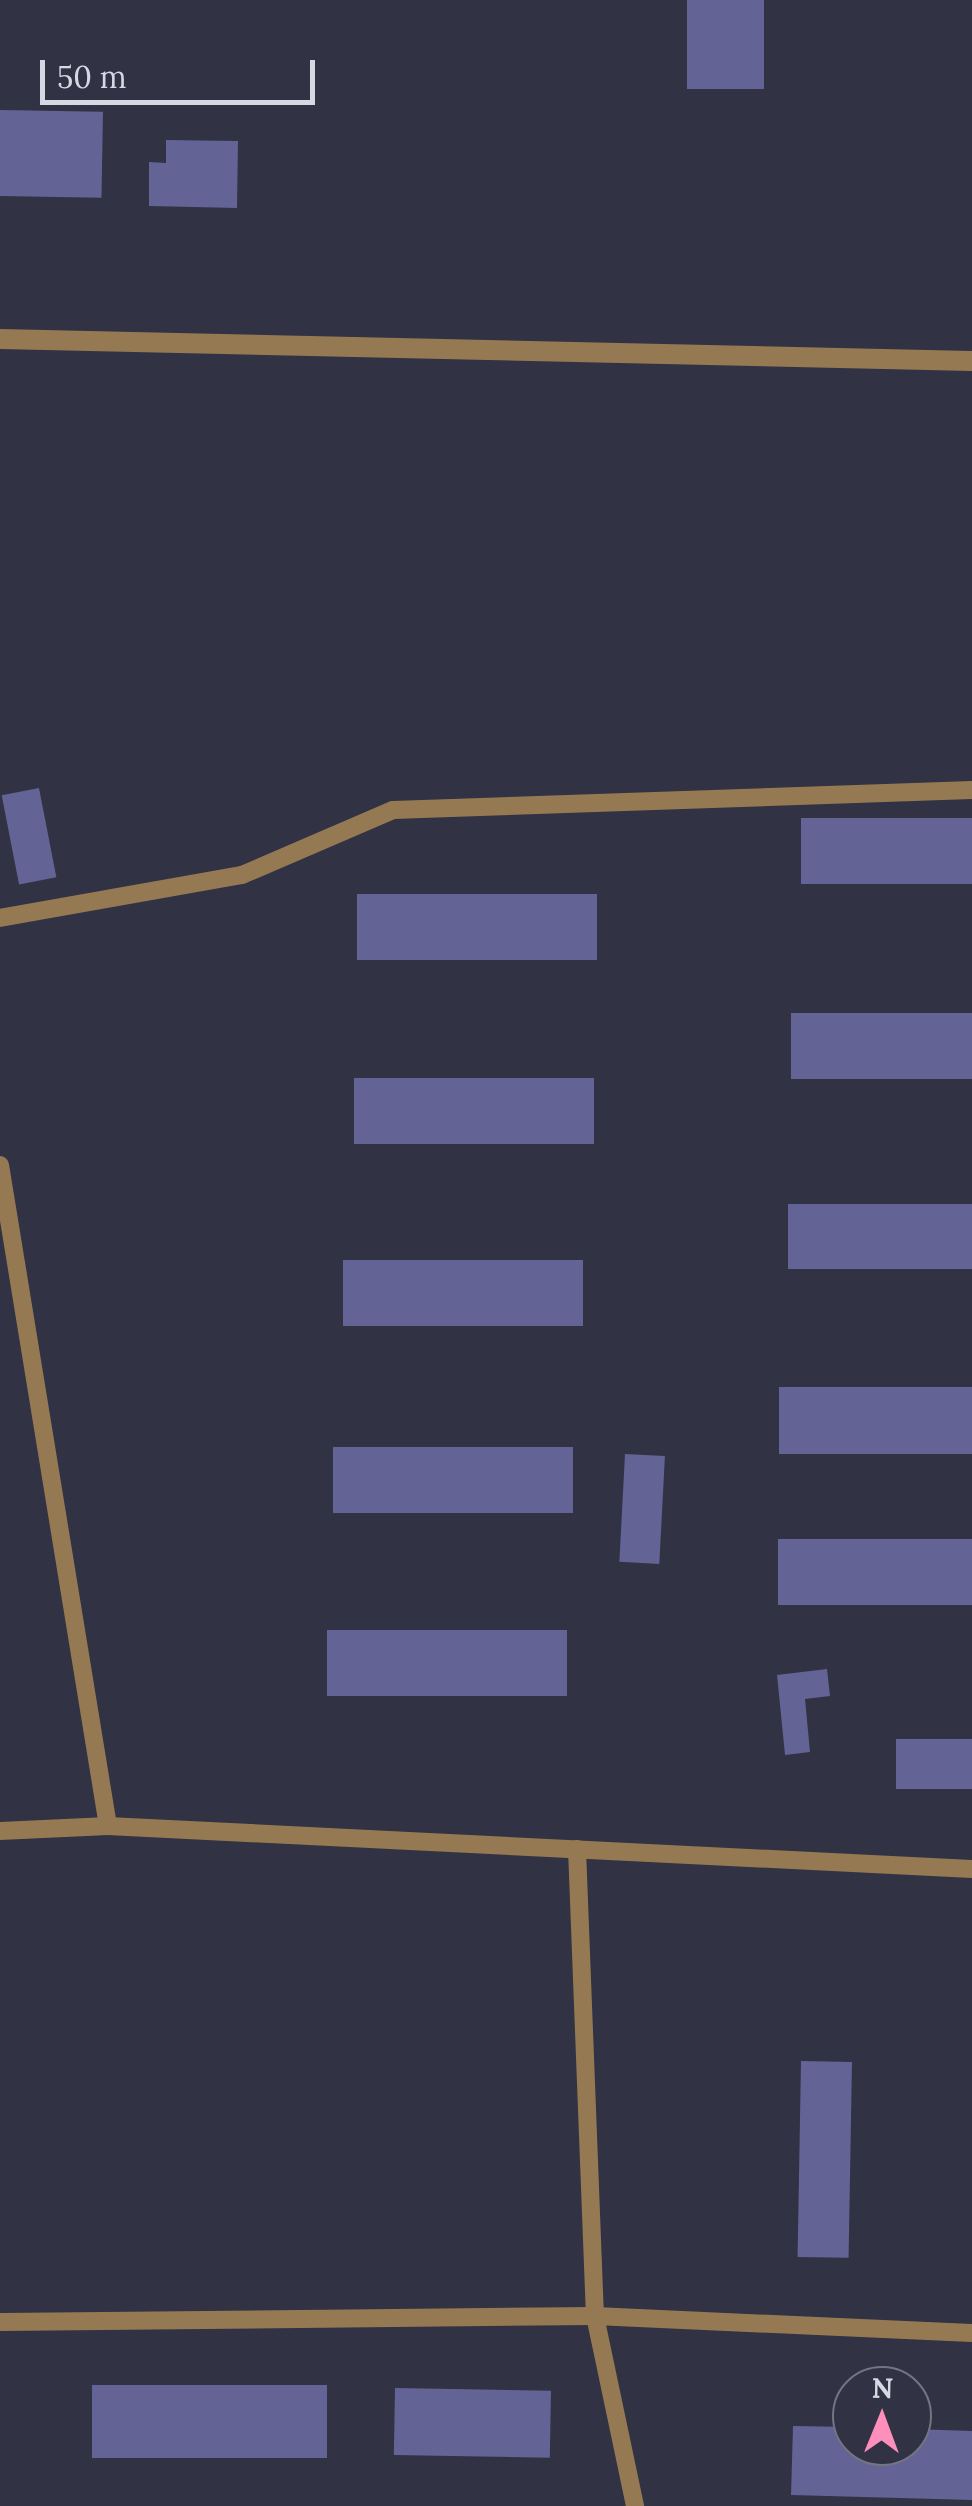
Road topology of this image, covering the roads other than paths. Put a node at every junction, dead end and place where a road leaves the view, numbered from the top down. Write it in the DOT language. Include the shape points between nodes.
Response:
graph roads {
  1 [pos="0,339"];
  2 [pos="972,361"];
  3 [pos="972,790"];
  4 [pos="0,918"];
  5 [pos="0,1165"];
  6 [pos="108,1826"];
  7 [pos="0,1831"];
  8 [pos="578,1850"];
  9 [pos="972,1869"];
  10 [pos="595,2316"];
  11 [pos="0,2322"];
  12 [pos="972,2333"];
  13 [pos="635,2506"];
  1 -- 2 [label="street"];
  3 -- 4 [label="lane" via="393,810 242,875"];
  5 -- 6 [label="lane"];
  6 -- 7 [label="lane"];
  6 -- 8 [label="lane"];
  8 -- 9 [label="lane"];
  8 -- 10 [label="lane"];
  10 -- 11 [label="lane"];
  10 -- 12 [label="lane"];
  10 -- 13 [label="lane"];
}
